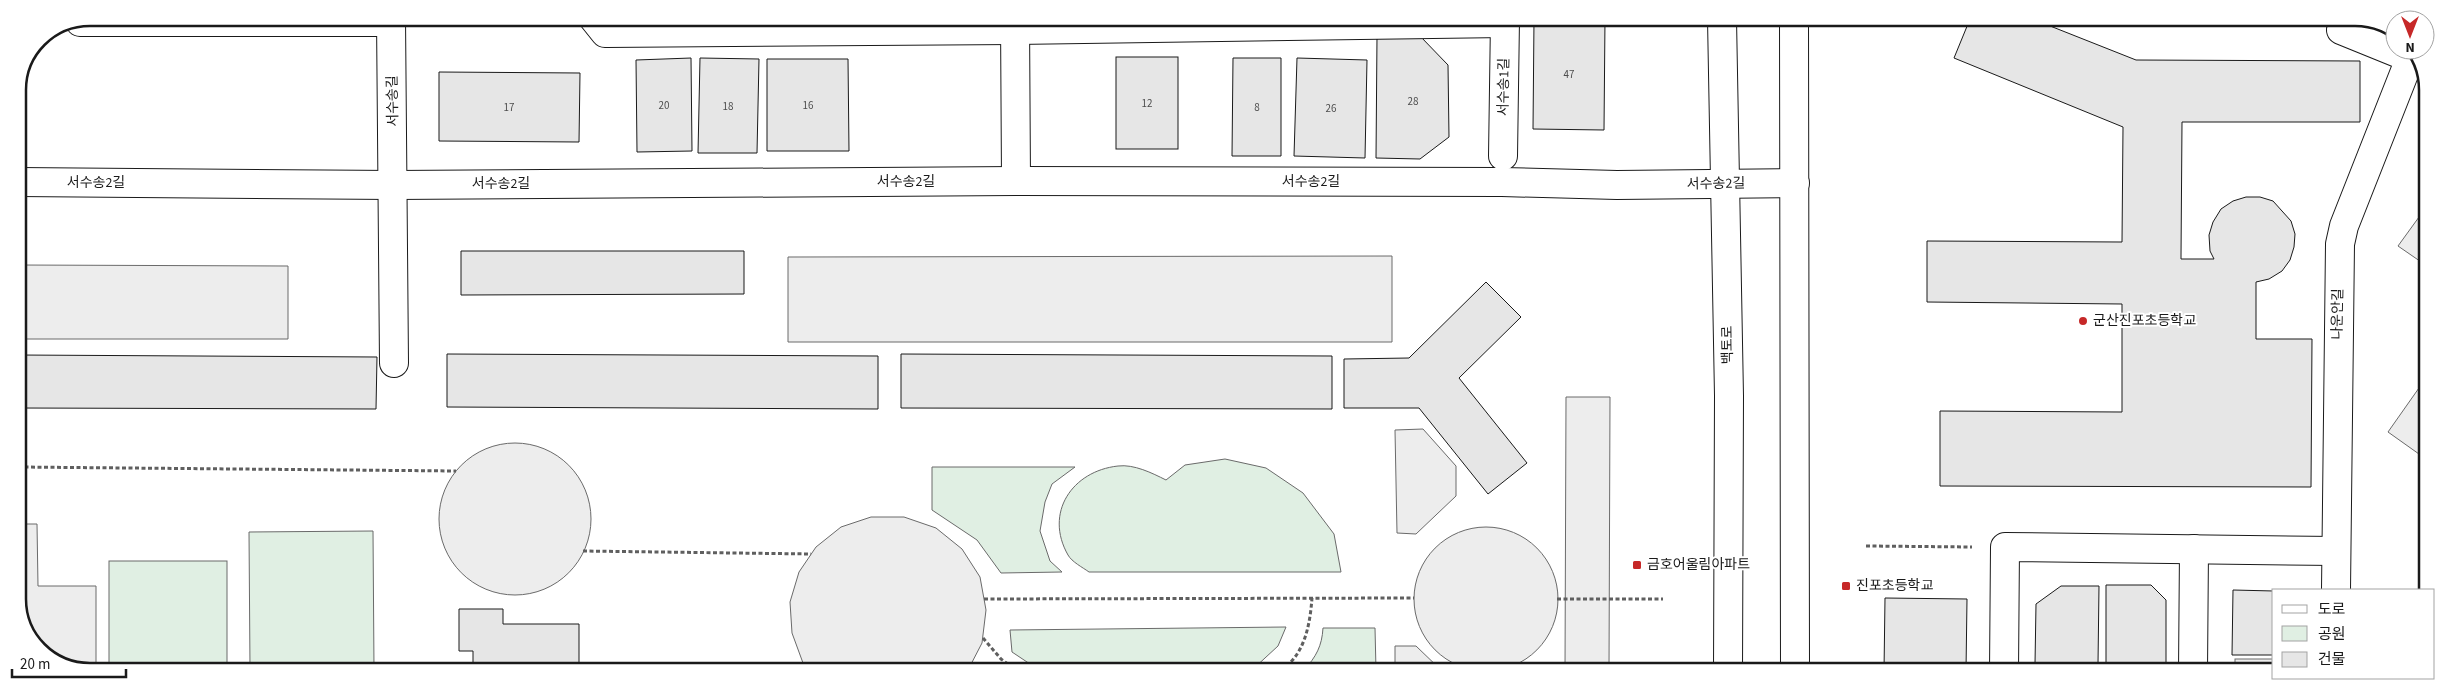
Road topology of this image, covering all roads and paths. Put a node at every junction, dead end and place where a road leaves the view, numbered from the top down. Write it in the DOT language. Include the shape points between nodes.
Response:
graph roads {
  1 [pos="391,26"];
  2 [pos="599,26"];
  3 [pos="766,26"];
  4 [pos="1015,26"];
  5 [pos="1505,26"];
  6 [pos="1722,26"];
  7 [pos="1794,26"];
  8 [pos="2343,26"];
  9 [pos="2385,45"];
  10 [pos="2409,60"];
  11 [pos="1503,156"];
  12 [pos="1016,181"];
  13 [pos="26,182"];
  14 [pos="1794,183"];
  15 [pos="1724,184"];
  16 [pos="394,185"];
  17 [pos="394,363"];
  18 [pos="26,467"];
  19 [pos="456,471"];
  20 [pos="1866,546"];
  21 [pos="2005,547"];
  22 [pos="2194,549"];
  23 [pos="583,550"];
  24 [pos="2336,550"];
  25 [pos="811,554"];
  26 [pos="2336,589"];
  27 [pos="1312,598"];
  28 [pos="1414,598"];
  29 [pos="984,599"];
  30 [pos="1557,599"];
  31 [pos="1663,599"];
  32 [pos="983,638"];
  33 [pos="1006,663"];
  34 [pos="1288,663"];
  35 [pos="1728,663"];
  36 [pos="1795,663"];
  37 [pos="2004,663"];
  38 [pos="2193,663"];
  1 -- 16 [label="street, 서수송길"];
  2 -- 3 [label="street" via="605,33"];
  4 -- 12 [label="street"];
  5 -- 11 [label="street, 서수송1길"];
  6 -- 15 [label="street, 백토로"];
  7 -- 14 [label="street"];
  8 -- 9 [label="street" via="2341,30"];
  10 -- 24 [label="street, 나운안길" via="2340,244"];
  12 -- 15 [label="street, 서수송2길"];
  12 -- 16 [label="street, 서수송2길"];
  13 -- 16 [label="street, 서수송2길"];
  14 -- 15 [label="street, 서수송2길"];
  14 -- 36 [label="street"];
  15 -- 35 [label="street, 백토로" via="1729,396"];
  16 -- 17 [label="street, 서수송길"];
  18 -- 19 [label="path"];
  20 -- 21 [label="path"];
  21 -- 22 [label="street"];
  21 -- 37 [label="street"];
  22 -- 24 [label="street"];
  22 -- 38 [label="street"];
  23 -- 25 [label="path"];
  24 -- 26 [label="street, 나운안길"];
  27 -- 28 [label="path"];
  27 -- 29 [label="path"];
  27 -- 34 [label="path" via="1310,626 1301,648"];
  30 -- 31 [label="path"];
  32 -- 33 [label="path"];
}
